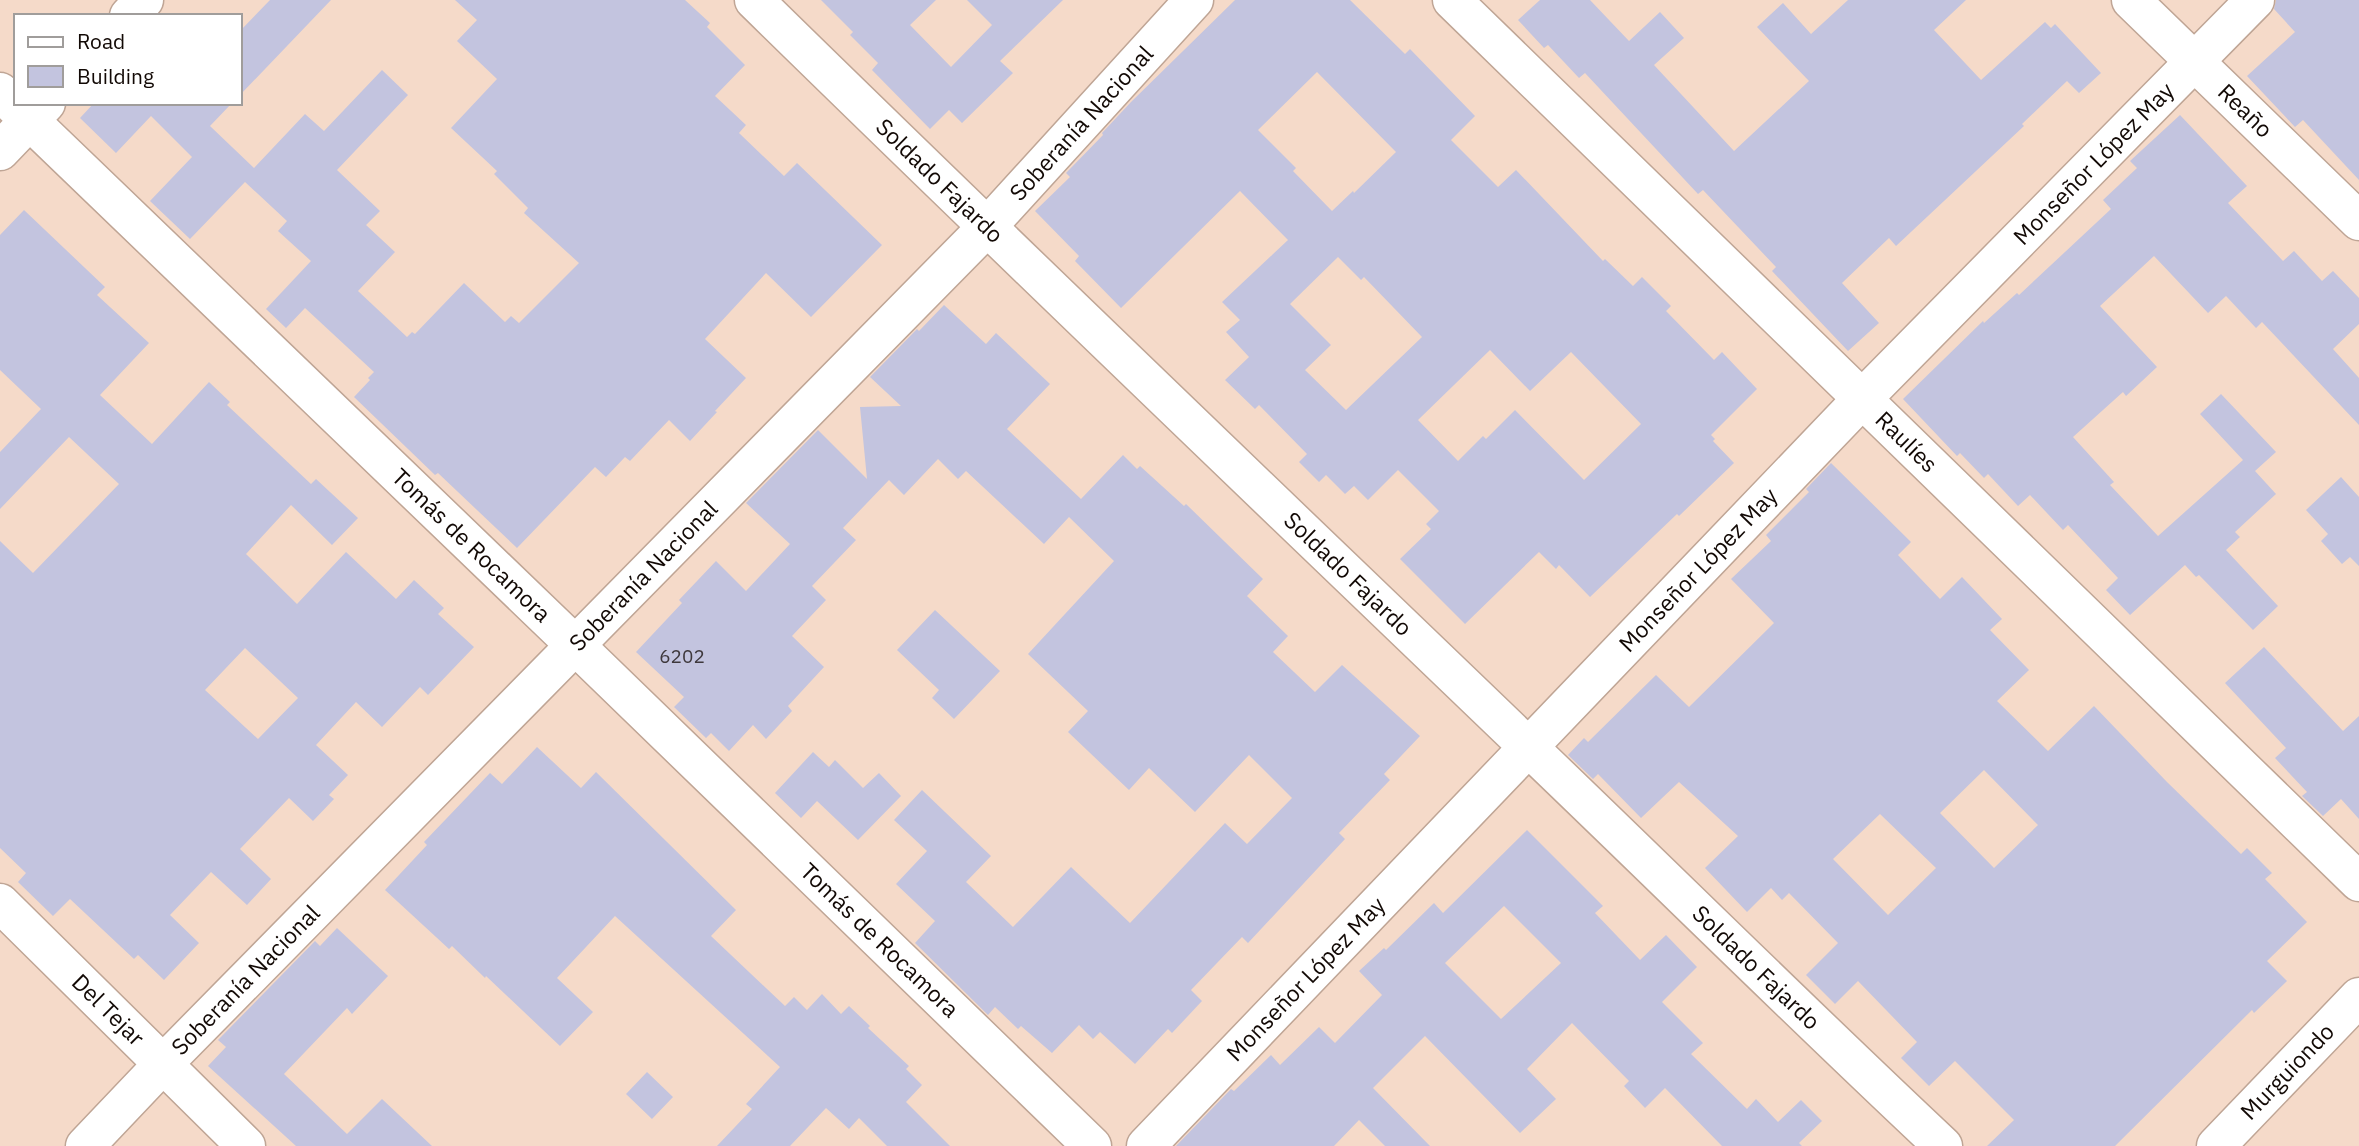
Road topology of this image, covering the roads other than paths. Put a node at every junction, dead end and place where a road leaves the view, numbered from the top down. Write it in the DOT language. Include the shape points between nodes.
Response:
graph roads {
  1 [pos="144,0"];
  2 [pos="754,0"];
  3 [pos="1194,0"];
  4 [pos="1452,0"];
  5 [pos="2131,0"];
  6 [pos="2255,0"];
  7 [pos="131,14"];
  8 [pos="2195,62"];
  9 [pos="38,112"];
  10 [pos="0,151"];
  11 [pos="2359,221"];
  12 [pos="986,228"];
  13 [pos="1862,399"];
  14 [pos="575,645"];
  15 [pos="1530,748"];
  16 [pos="2359,882"];
  17 [pos="0,903"];
  18 [pos="2359,997"];
  19 [pos="162,1065"];
  20 [pos="85,1146"];
  21 [pos="246,1146"];
  22 [pos="1092,1146"];
  23 [pos="1146,1146"];
  24 [pos="1943,1146"];
  25 [pos="2216,1146"];
  1 -- 7 [label="street"];
  2 -- 12 [label="street, Soldado Fajardo"];
  3 -- 12 [label="street, Soberanía Nacional"];
  4 -- 13 [label="street, Raulíes"];
  5 -- 8 [label="street, Reaño"];
  6 -- 8 [label="street, Monseñor López May"];
  8 -- 11 [label="street, Reaño"];
  8 -- 13 [label="street, Monseñor López May"];
  9 -- 10 [label="street"];
  9 -- 14 [label="street, Tomás de Rocamora"];
  12 -- 14 [label="street, Soberanía Nacional"];
  12 -- 15 [label="street, Soldado Fajardo"];
  13 -- 15 [label="street, Monseñor López May"];
  13 -- 16 [label="street, Raulíes"];
  14 -- 19 [label="street, Soberanía Nacional"];
  14 -- 22 [label="street, Tomás de Rocamora"];
  15 -- 23 [label="street, Monseñor López May"];
  15 -- 24 [label="street, Soldado Fajardo"];
  17 -- 19 [label="street, Del Tejar"];
  18 -- 25 [label="street, Murguiondo"];
  19 -- 20 [label="street, Soberanía Nacional"];
  19 -- 21 [label="street, Del Tejar"];
}
